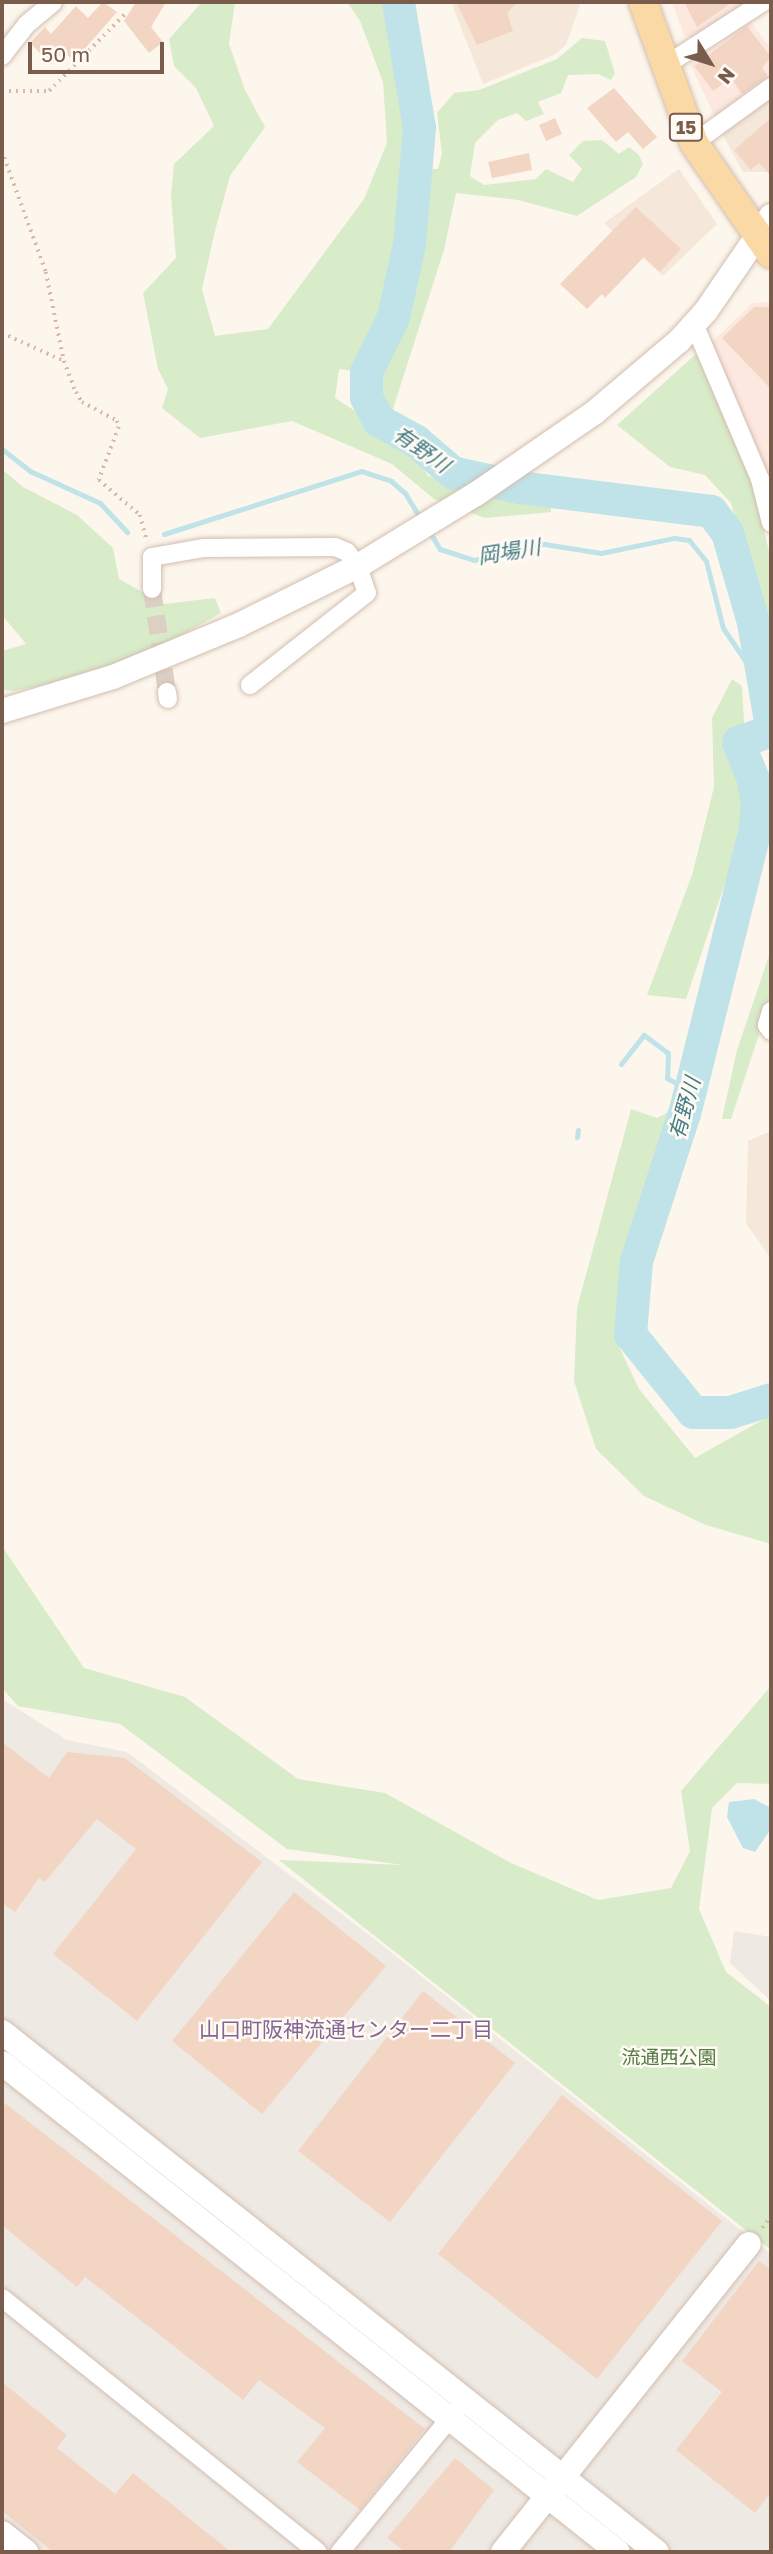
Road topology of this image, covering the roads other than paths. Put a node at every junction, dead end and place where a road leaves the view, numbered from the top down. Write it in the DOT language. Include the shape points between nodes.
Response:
graph roads {
  1 [pos="53,2"];
  2 [pos="643,2"];
  3 [pos="763,2"];
  4 [pos="2,56"];
  5 [pos="663,67"];
  6 [pos="771,87"];
  7 [pos="694,142"];
  8 [pos="768,234"];
  9 [pos="687,334"];
  10 [pos="771,523"];
  11 [pos="358,566"];
  12 [pos="152,589"];
  13 [pos="250,685"];
  14 [pos="2,711"];
  15 [pos="771,1011"];
  16 [pos="771,1031"];
  17 [pos="5,2041"];
  18 [pos="2,2063"];
  19 [pos="752,2239"];
  20 [pos="2,2298"];
  21 [pos="457,2409"];
  22 [pos="554,2486"];
  23 [pos="318,2552"];
  24 [pos="340,2552"];
  25 [pos="503,2552"];
  26 [pos="618,2552"];
  27 [pos="657,2552"];
  1 -- 4 [label="street"];
  2 -- 5 [label="main road, 15"];
  3 -- 5 [label="street"];
  5 -- 7 [label="main road, 15"];
  6 -- 7 [label="street"];
  7 -- 8 [label="main road, 15"];
  8 -- 9 [label="street"];
  9 -- 10 [label="street" via="760,479"];
  9 -- 11 [label="street" via="552,444"];
  11 -- 12 [label="street" via="347,552 335,547 204,548 152,557"];
  11 -- 13 [label="street" via="367,593"];
  11 -- 14 [label="street" via="149,664"];
  15 -- 16 [label="street" via="766,1025"];
  17 -- 21 [label="street"];
  18 -- 21 [label="street"];
  19 -- 22 [label="street"];
  20 -- 23 [label="street"];
  21 -- 22 [label="street"];
  21 -- 24 [label="street"];
  22 -- 25 [label="street"];
  22 -- 26 [label="street"];
  22 -- 27 [label="street"];
}
